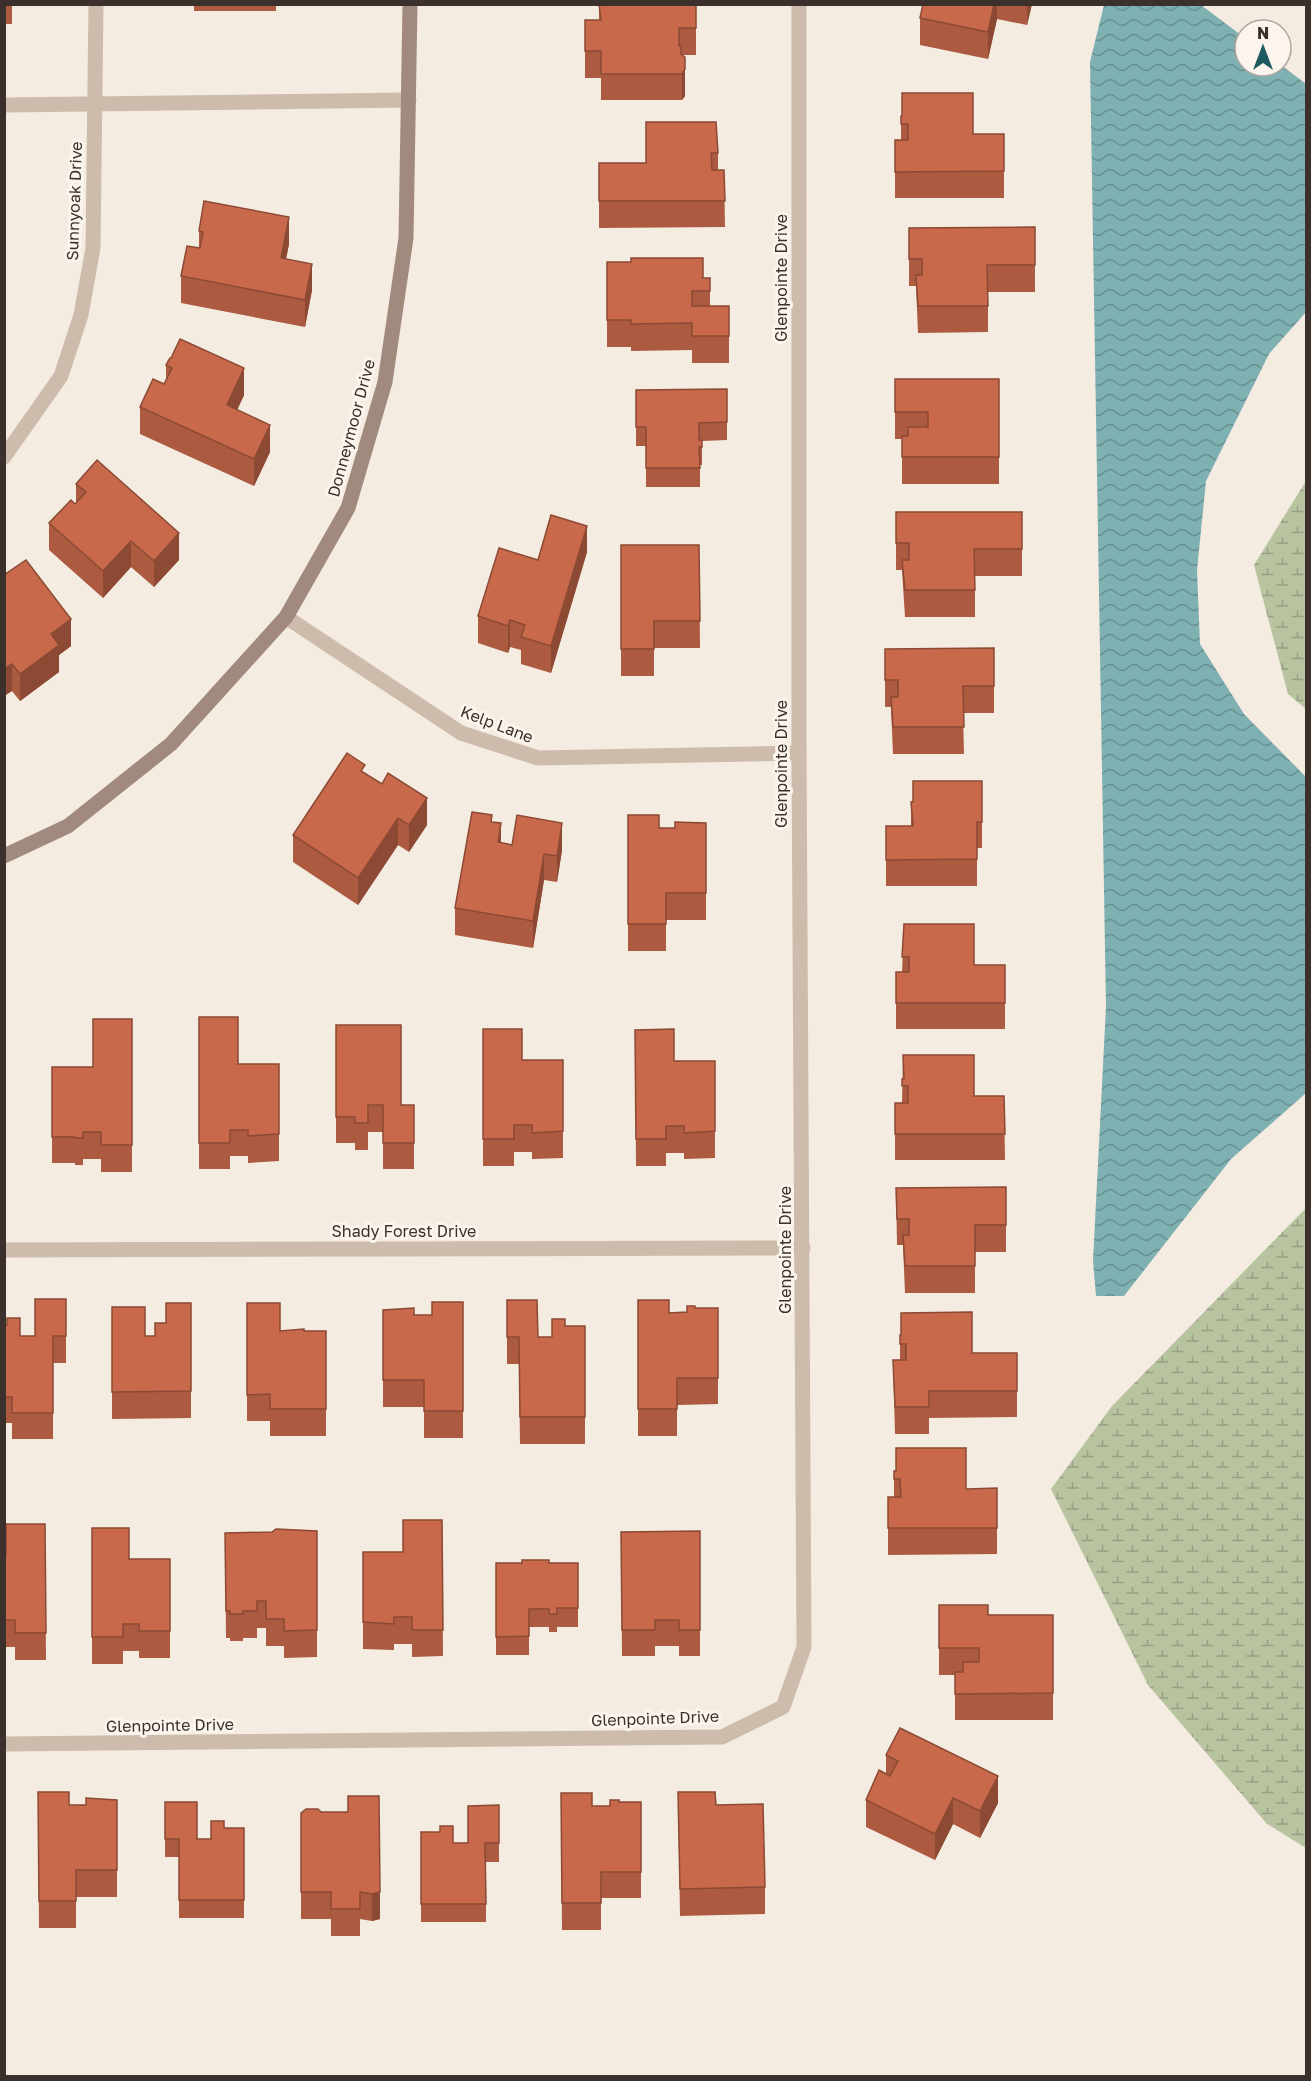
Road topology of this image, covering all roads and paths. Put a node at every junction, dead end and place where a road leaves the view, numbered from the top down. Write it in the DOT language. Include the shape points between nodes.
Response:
graph roads {
  1 [pos="96,4"];
  2 [pos="410,4"];
  3 [pos="799,4"];
  4 [pos="409,100"];
  5 [pos="4,105"];
  6 [pos="95,105"];
  7 [pos="4,458"];
  8 [pos="286,617"];
  9 [pos="799,753"];
  10 [pos="4,856"];
  11 [pos="803,1248"];
  12 [pos="4,1250"];
  13 [pos="4,1744"];
  1 -- 6 [label="street, Sunnyoak Drive"];
  2 -- 4 [label="street, Donneymoor Drive"];
  3 -- 9 [label="street, Glenpointe Drive"];
  4 -- 6 [label="street"];
  4 -- 8 [label="street, Donneymoor Drive" via="406,238 385,382 348,508"];
  5 -- 6 [label="street"];
  6 -- 7 [label="street, Sunnyoak Drive" via="93,248 81,315 61,376"];
  8 -- 9 [label="street, Kelp Lane" via="461,733 538,758"];
  8 -- 10 [label="street, Donneymoor Drive" via="171,744 68,826"];
  9 -- 11 [label="street, Glenpointe Drive"];
  11 -- 12 [label="street, Shady Forest Drive"];
  11 -- 13 [label="street, Glenpointe Drive" via="804,1647 783,1707 722,1737"];
}
